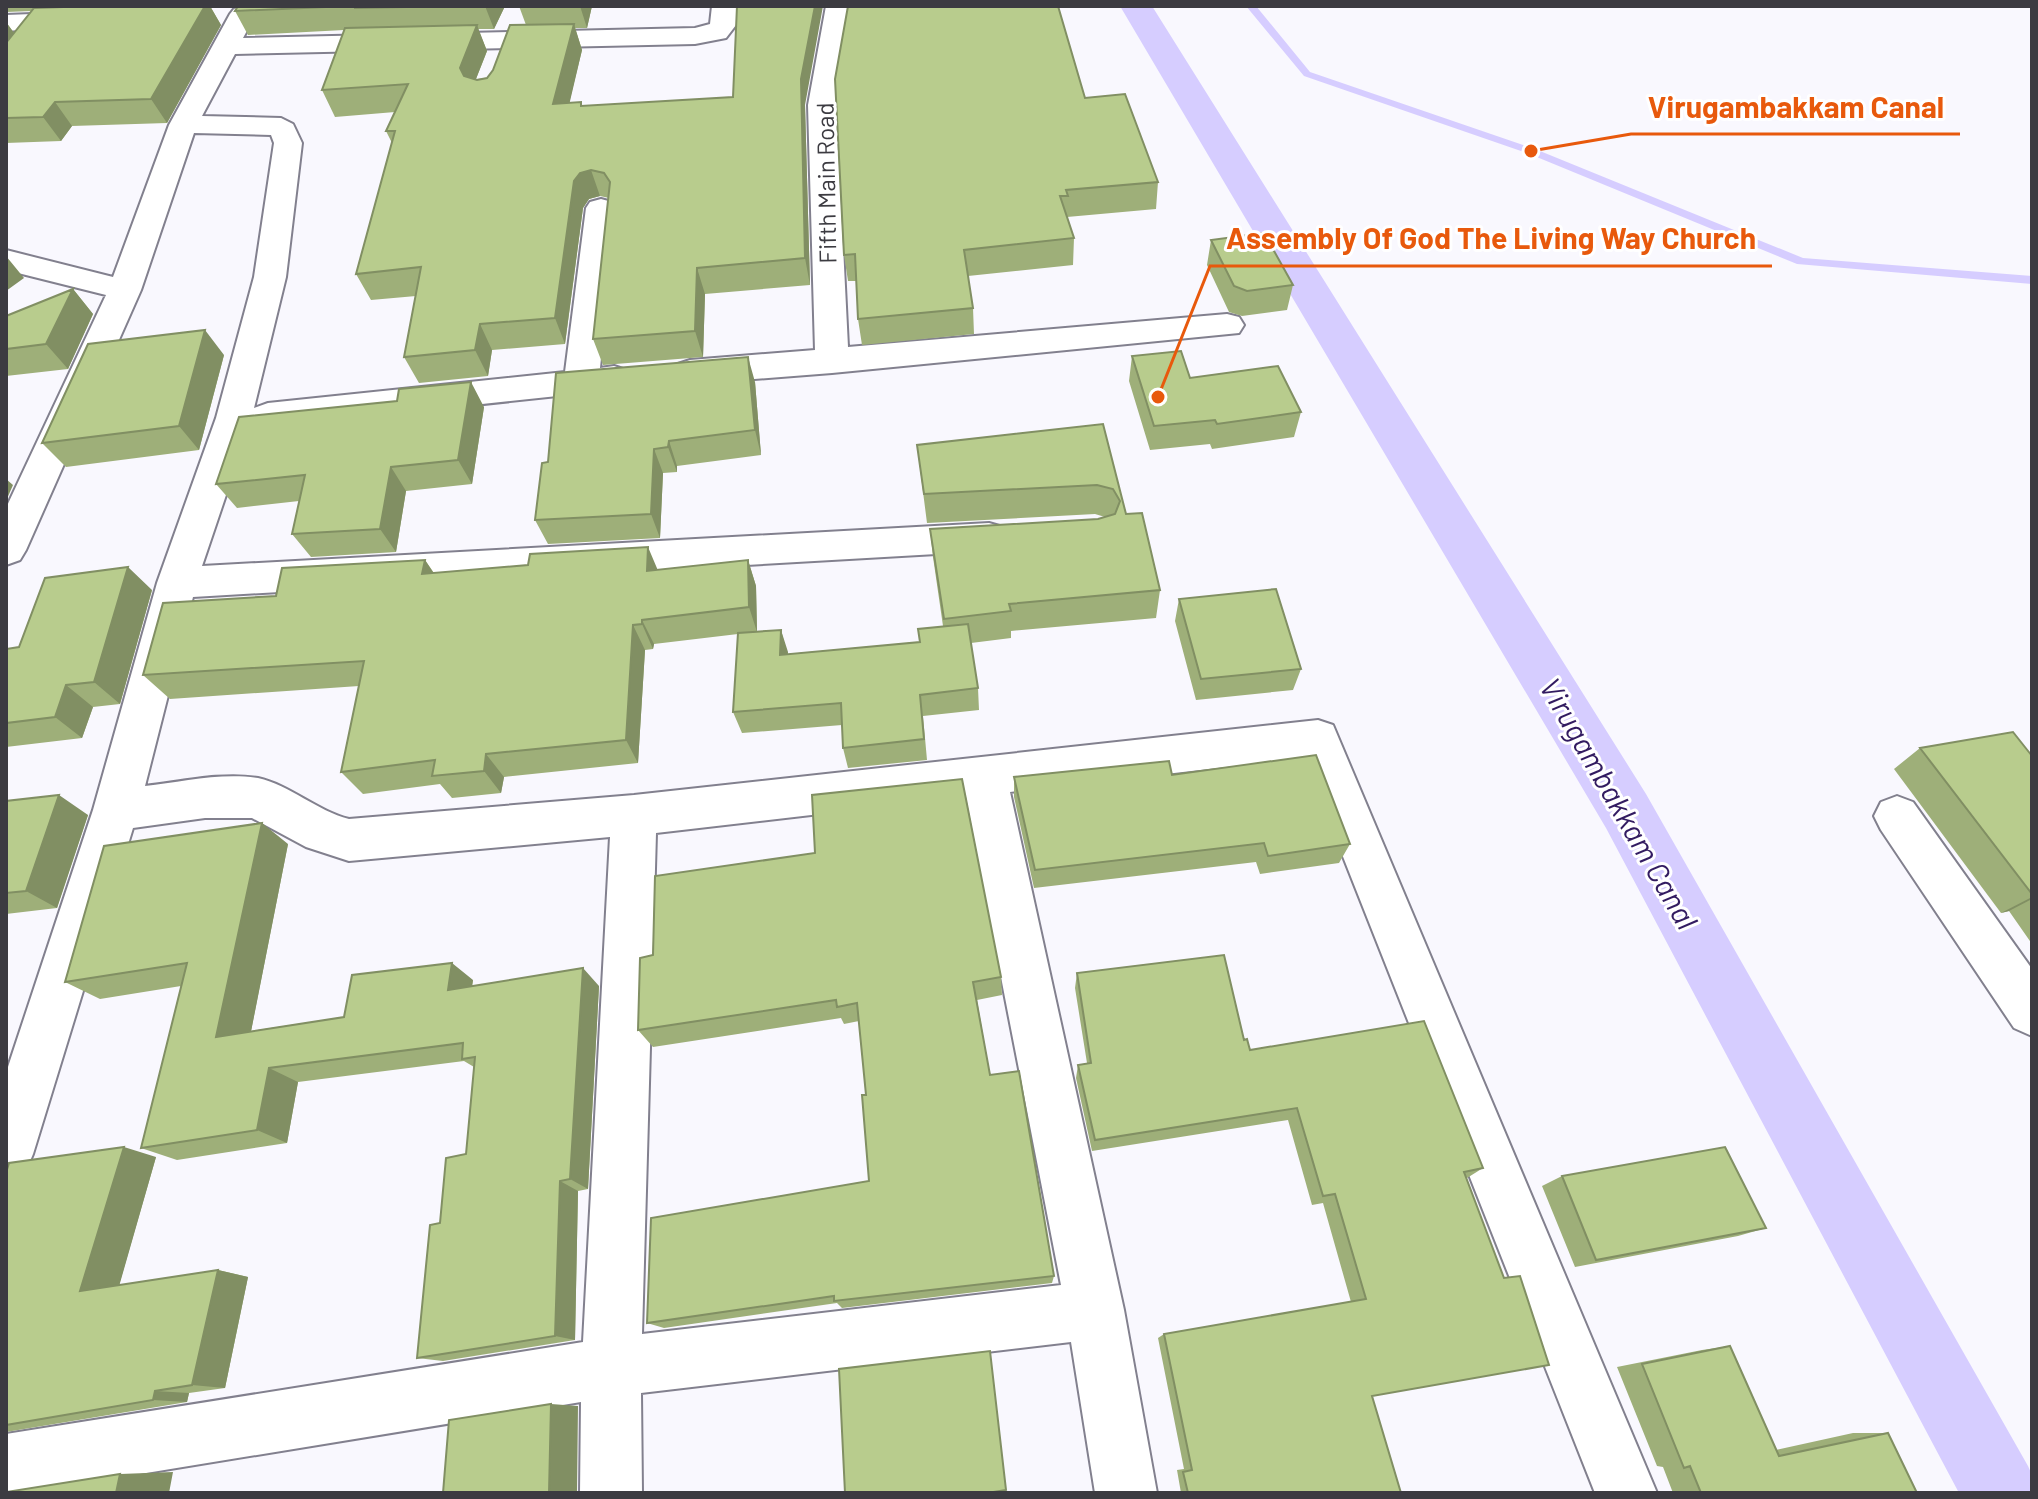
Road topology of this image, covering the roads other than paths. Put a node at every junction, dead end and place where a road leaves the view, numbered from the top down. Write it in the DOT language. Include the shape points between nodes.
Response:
graph roads {
  1 [pos="725,6"];
  2 [pos="839,6"];
  3 [pos="251,10"];
  4 [pos="48,14"];
  5 [pos="212,15"];
  6 [pos="104,19"];
  7 [pos="6,23"];
  8 [pos="511,29"];
  9 [pos="24,44"];
  10 [pos="226,46"];
  11 [pos="497,68"];
  12 [pos="183,125"];
  13 [pos="601,208"];
  14 [pos="6,260"];
  15 [pos="125,290"];
  16 [pos="1227,325"];
  17 [pos="832,362"];
  18 [pos="581,381"];
  19 [pos="234,418"];
  20 [pos="1031,534"];
  21 [pos="6,550"];
  22 [pos="177,583"];
  23 [pos="984,775"];
  24 [pos="116,810"];
  25 [pos="634,815"];
  26 [pos="1897,816"];
  27 [pos="2032,1011"];
  28 [pos="6,1154"];
  29 [pos="1095,1310"];
  30 [pos="611,1367"];
  31 [pos="6,1465"];
  32 [pos="611,1493"];
  33 [pos="1126,1493"];
  34 [pos="1626,1493"];
  1 -- 8 [label="street" via="723,25 708,35"];
  2 -- 17 [label="street, Fifth Main Road" via="822,105"];
  3 -- 5 [label="street"];
  3 -- 10 [label="street"];
  4 -- 6 [label="street"];
  4 -- 7 [label="street"];
  4 -- 9 [label="street"];
  8 -- 10 [label="street"];
  8 -- 11 [label="street"];
  10 -- 12 [label="street"];
  12 -- 15 [label="street"];
  12 -- 19 [label="street" via="271,124 283,130 288,143 270,277"];
  13 -- 18 [label="street"];
  14 -- 15 [label="street"];
  15 -- 21 [label="street"];
  16 -- 17 [label="street"];
  17 -- 18 [label="street"];
  18 -- 19 [label="street"];
  19 -- 22 [label="street"];
  20 -- 22 [label="street"];
  22 -- 24 [label="street"];
  23 -- 25 [label="street"];
  23 -- 29 [label="street"];
  23 -- 34 [label="street" via="1318,738"];
  24 -- 25 [label="street" via="205,798 257,798 322,833 349,840"];
  24 -- 28 [label="street"];
  25 -- 30 [label="street"];
  26 -- 27 [label="street"];
  29 -- 30 [label="street"];
  29 -- 33 [label="street"];
  30 -- 31 [label="street"];
  30 -- 32 [label="street"];
}
